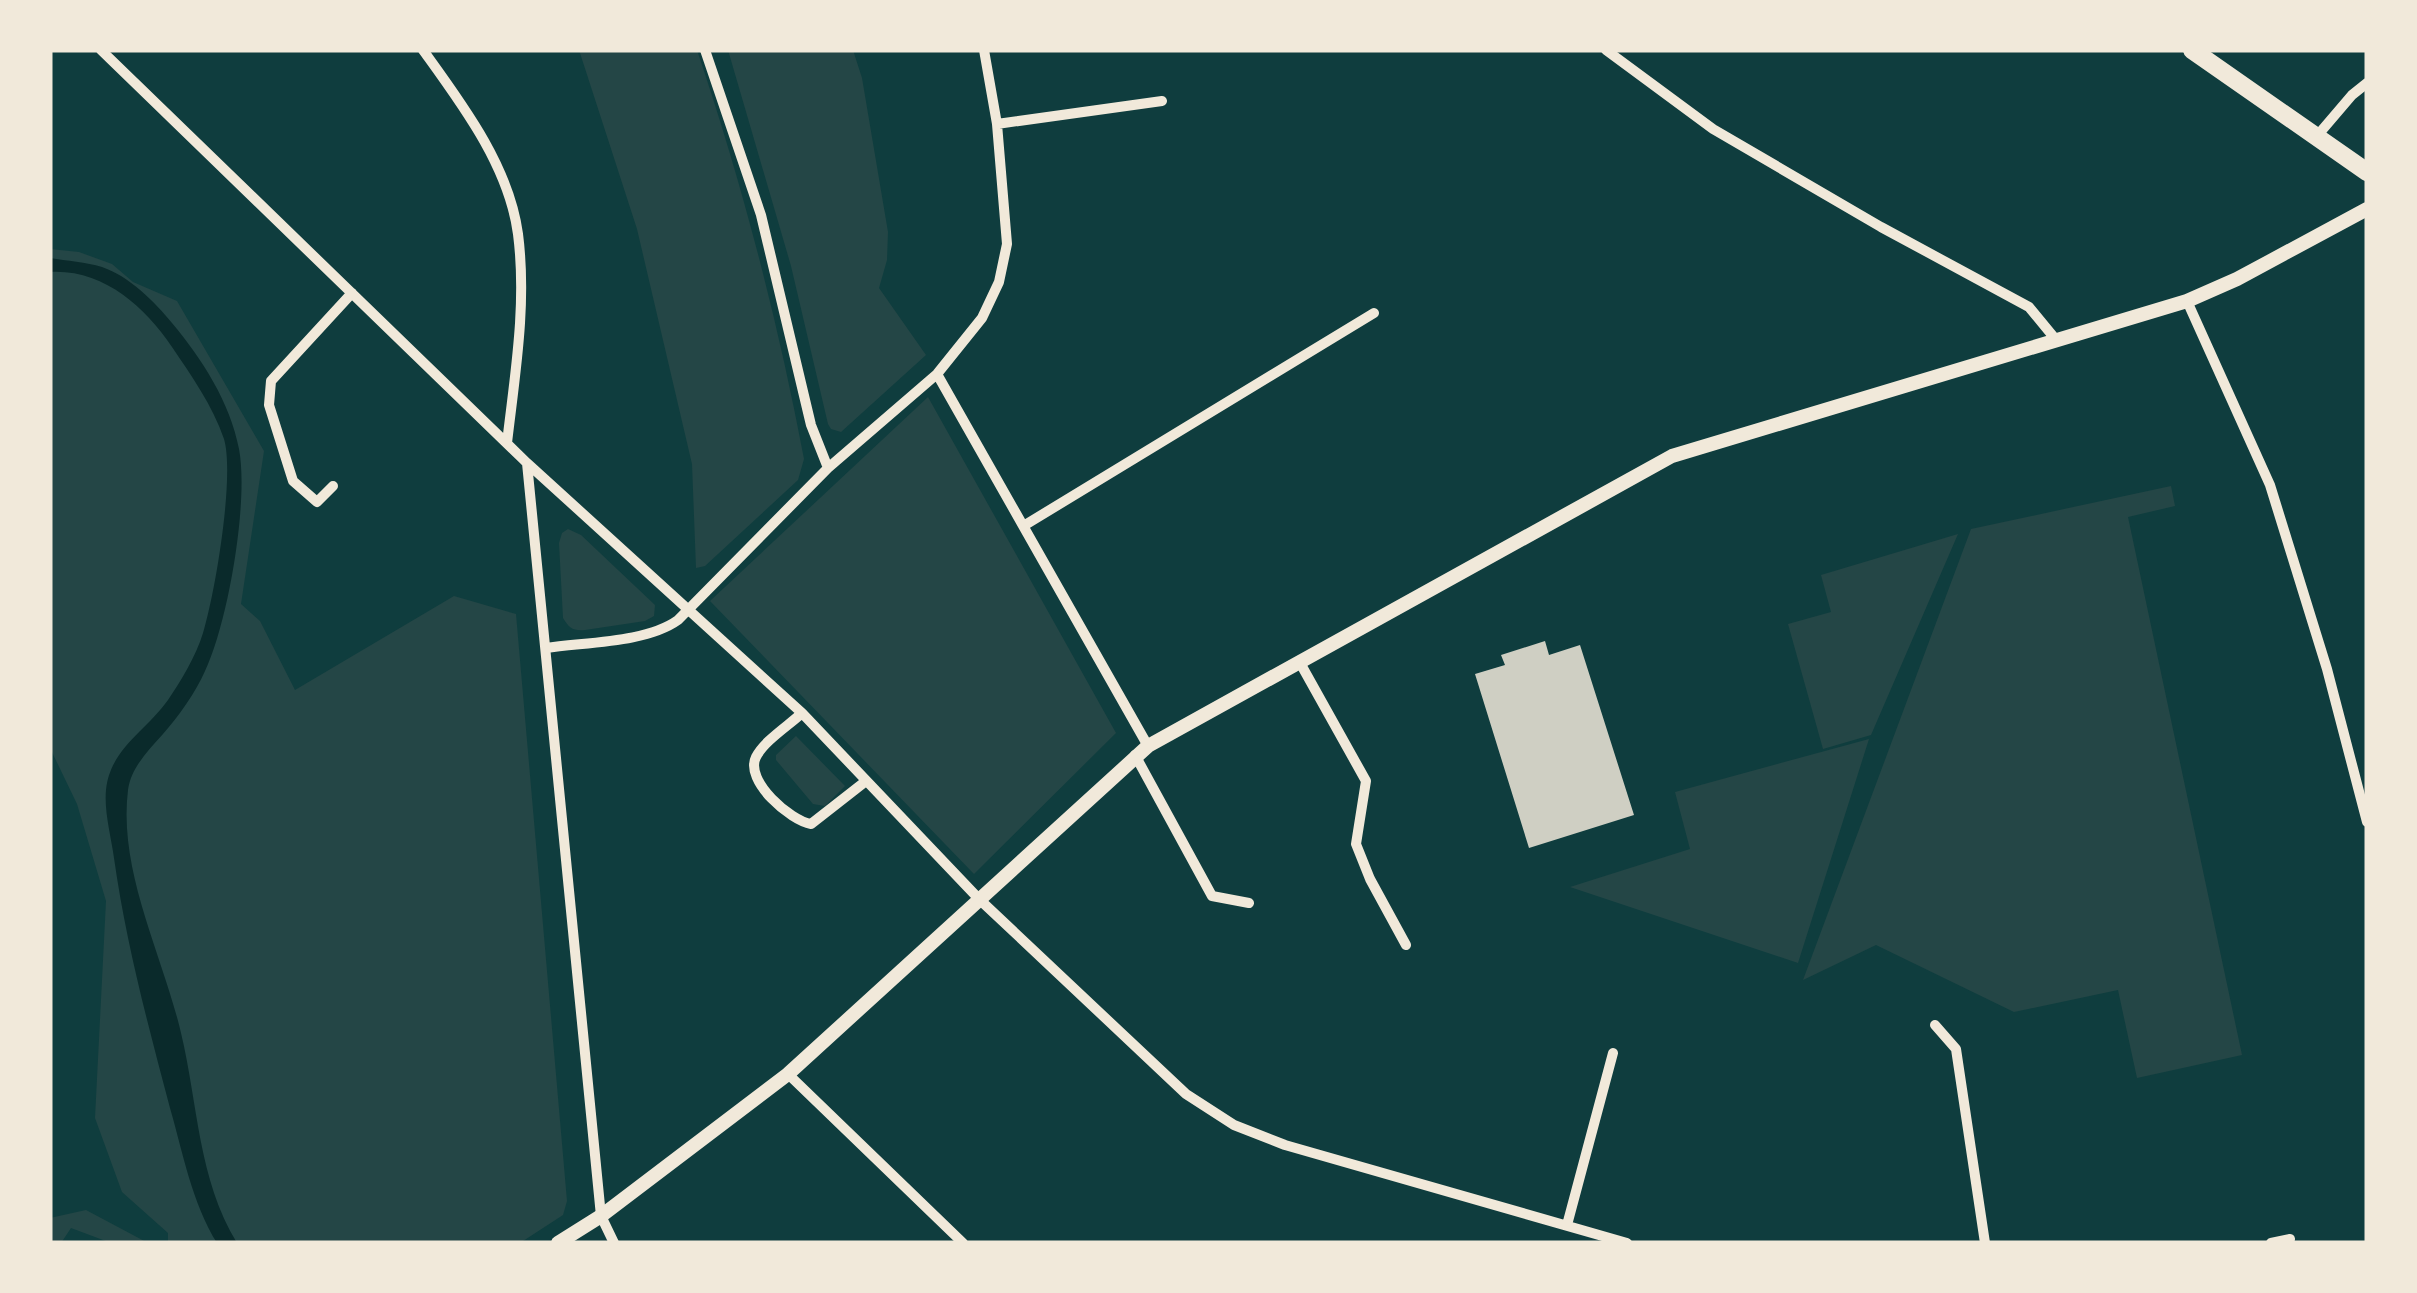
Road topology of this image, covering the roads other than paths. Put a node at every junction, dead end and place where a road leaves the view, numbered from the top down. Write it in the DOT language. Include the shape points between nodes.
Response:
graph roads {
  1 [pos="101,50"];
  2 [pos="422,50"];
  3 [pos="704,50"];
  4 [pos="984,50"];
  5 [pos="1606,50"];
  6 [pos="2192,50"];
  7 [pos="2367,83"];
  8 [pos="1162,101"];
  9 [pos="997,124"];
  10 [pos="2317,136"];
  11 [pos="2367,172"];
  12 [pos="2367,210"];
  13 [pos="352,293"];
  14 [pos="2187,301"];
  15 [pos="1374,313"];
  16 [pos="2057,341"];
  17 [pos="937,374"];
  18 [pos="507,443"];
  19 [pos="528,463"];
  20 [pos="828,468"];
  21 [pos="333,486"];
  22 [pos="1025,526"];
  23 [pos="690,609"];
  24 [pos="546,648"];
  25 [pos="1299,662"];
  26 [pos="802,714"];
  27 [pos="1142,750"];
  28 [pos="866,781"];
  29 [pos="2367,822"];
  30 [pos="979,900"];
  31 [pos="1249,902"];
  32 [pos="1406,945"];
  33 [pos="1934,1025"];
  34 [pos="1613,1052"];
  35 [pos="788,1074"];
  36 [pos="601,1216"];
  37 [pos="1567,1225"];
  38 [pos="2290,1240"];
  39 [pos="558,1243"];
  40 [pos="614,1243"];
  41 [pos="963,1243"];
  42 [pos="1627,1243"];
  43 [pos="1985,1243"];
  44 [pos="2271,1243"];
  1 -- 13 [label="street"];
  2 -- 18 [label="street" via="473,120 518,232 522,314"];
  3 -- 20 [label="street" via="760,215"];
  4 -- 9 [label="street"];
  5 -- 16 [label="street" via="1713,129 2029,307"];
  6 -- 10 [label="main road"];
  7 -- 10 [label="street"];
  8 -- 9 [label="street"];
  9 -- 17 [label="street" via="1008,244 999,282 982,318"];
  10 -- 11 [label="main road"];
  12 -- 14 [label="street"];
  13 -- 18 [label="street"];
  13 -- 21 [label="street" via="271,381 269,405 294,481 317,502"];
  14 -- 16 [label="street"];
  14 -- 29 [label="street" via="2270,486"];
  15 -- 22 [label="street"];
  16 -- 25 [label="street" via="1672,456"];
  17 -- 20 [label="street"];
  17 -- 22 [label="street"];
  18 -- 19 [label="street"];
  19 -- 23 [label="street"];
  19 -- 24 [label="street"];
  20 -- 23 [label="street"];
  22 -- 27 [label="street"];
  23 -- 24 [label="street" via="666,629"];
  23 -- 26 [label="street"];
  24 -- 36 [label="street"];
  25 -- 27 [label="street"];
  25 -- 32 [label="street" via="1366,781 1356,844"];
  26 -- 28 [label="street"];
  26 -- 28 [label="street" via="753,765 775,803 812,824"];
  27 -- 30 [label="street"];
  27 -- 31 [label="street" via="1212,896"];
  28 -- 30 [label="street"];
  30 -- 35 [label="street"];
  30 -- 37 [label="street" via="1186,1094 1234,1125 1285,1146"];
  33 -- 43 [label="street" via="1956,1049"];
  34 -- 37 [label="street"];
  35 -- 36 [label="street"];
  35 -- 41 [label="street"];
  36 -- 39 [label="street"];
  36 -- 40 [label="street"];
  37 -- 42 [label="street"];
  38 -- 44 [label="street"];
}
